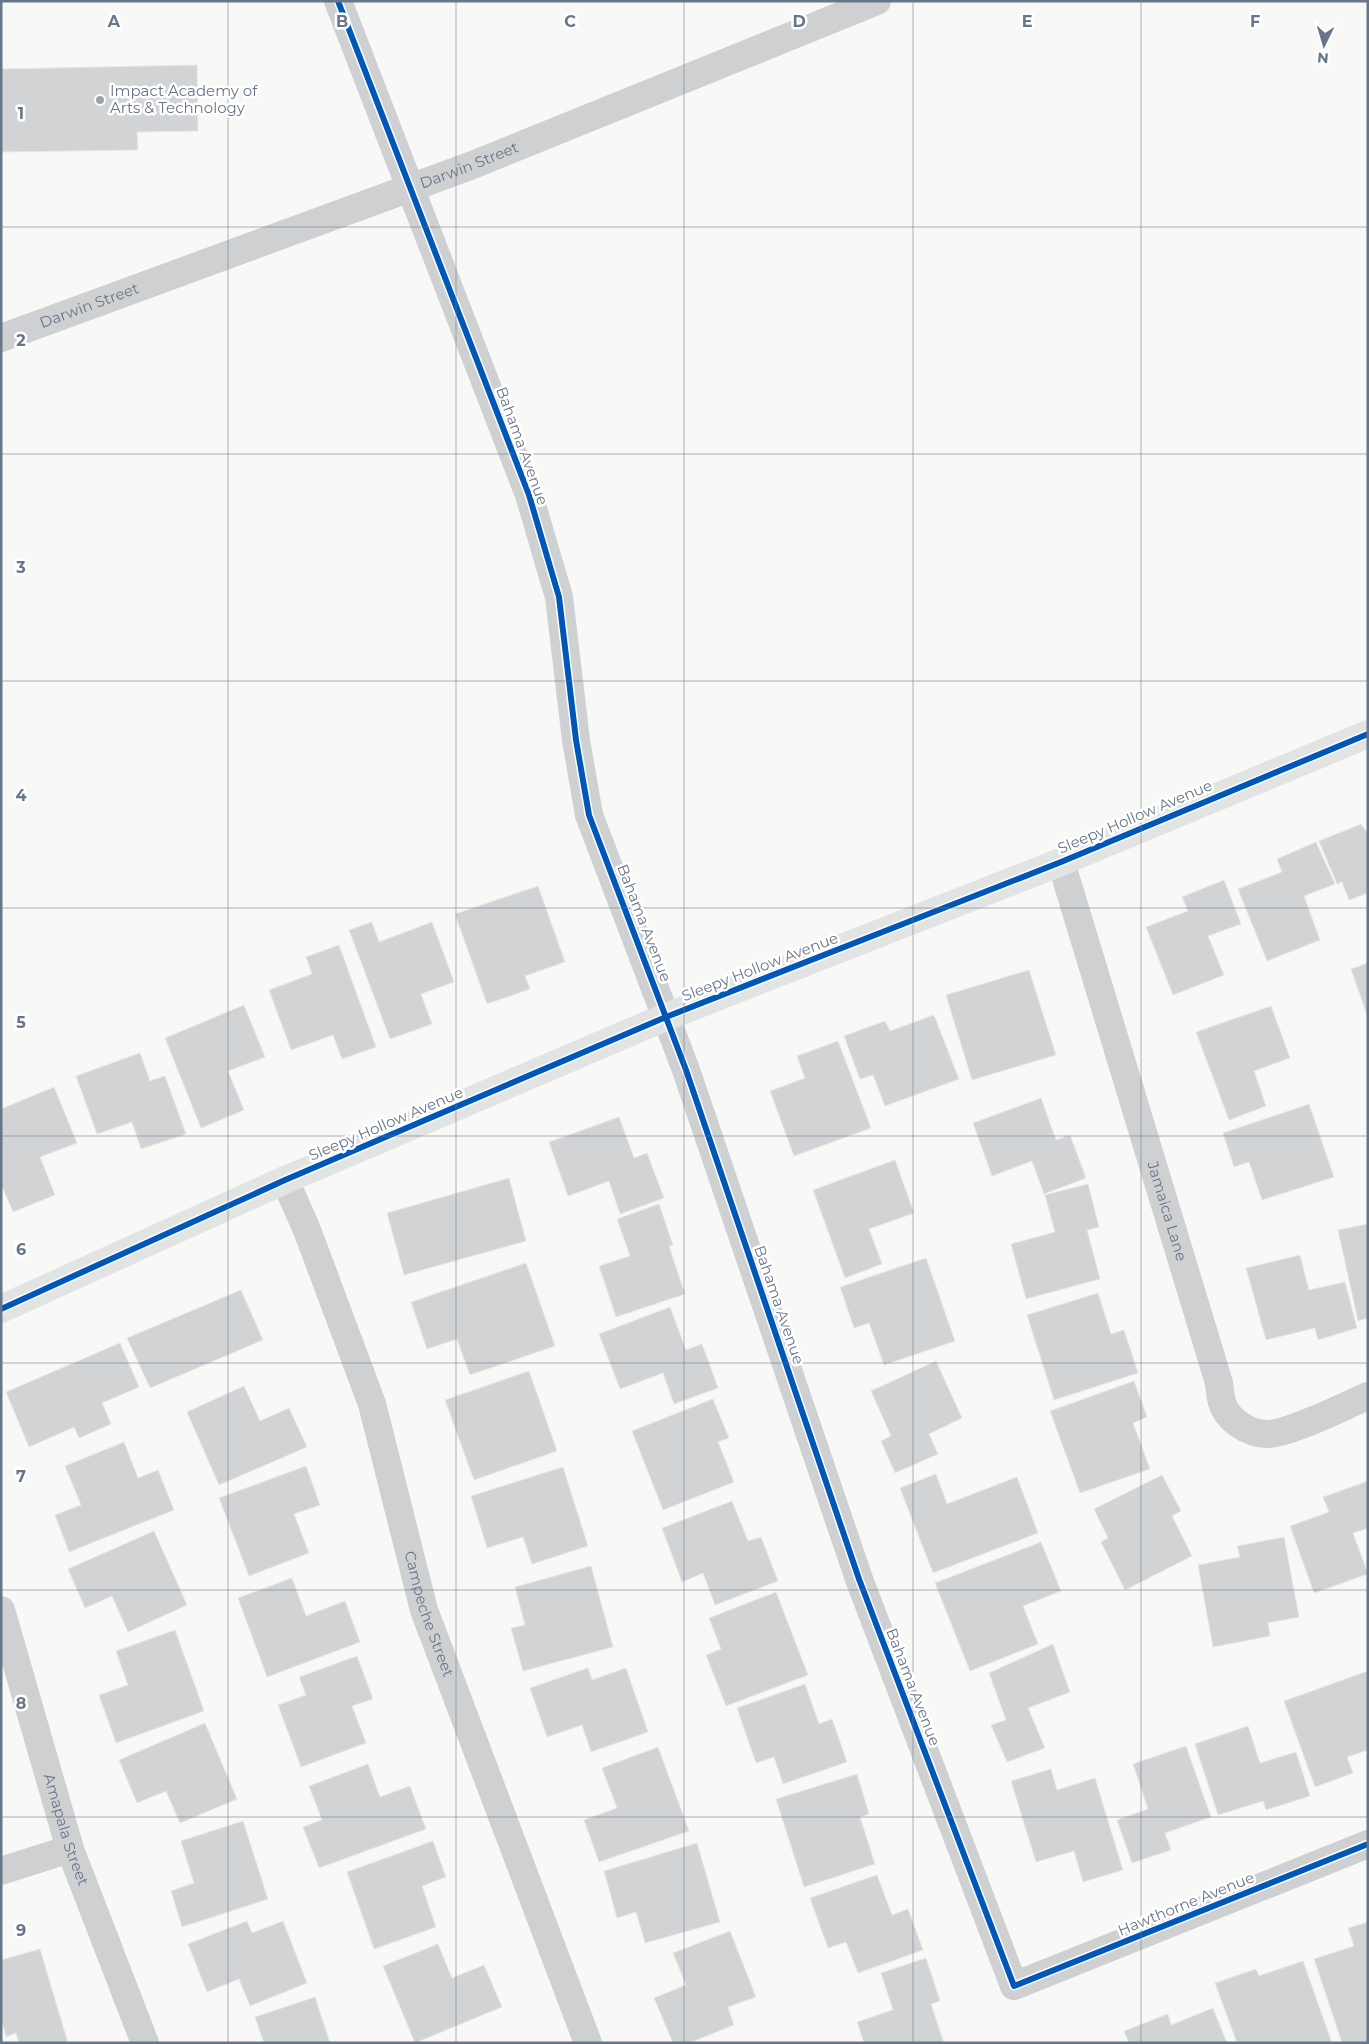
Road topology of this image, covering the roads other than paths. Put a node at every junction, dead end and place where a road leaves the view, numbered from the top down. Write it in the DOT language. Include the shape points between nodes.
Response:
graph roads {
  1 [pos="338,1"];
  2 [pos="877,1"];
  3 [pos="411,188"];
  4 [pos="1,338"];
  5 [pos="1368,734"];
  6 [pos="1061,862"];
  7 [pos="666,1017"];
  8 [pos="285,1180"];
  9 [pos="1,1309"];
  10 [pos="1368,1396"];
  11 [pos="1,1610"];
  12 [pos="1368,1844"];
  13 [pos="70,1850"];
  14 [pos="1,1871"];
  15 [pos="1014,1986"];
  16 [pos="145,2043"];
  17 [pos="588,2043"];
  1 -- 3 [label="street, Bahama Avenue"];
  2 -- 3 [label="street, Darwin Street"];
  3 -- 4 [label="street, Darwin Street"];
  3 -- 7 [label="street, Bahama Avenue" via="529,495 559,597 576,740 589,815"];
  5 -- 6 [label="street, Sleepy Hollow Avenue"];
  6 -- 7 [label="street, Sleepy Hollow Avenue"];
  6 -- 10 [label="street, Jamaica Lane" via="1219,1383 1222,1404 1233,1419 1249,1431 1267,1434 1288,1430"];
  7 -- 8 [label="street, Sleepy Hollow Avenue"];
  7 -- 15 [label="street, Bahama Avenue" via="859,1579"];
  8 -- 9 [label="street, Sleepy Hollow Avenue"];
  8 -- 17 [label="street, Campeche Street" via="308,1230 372,1404 424,1610"];
  11 -- 13 [label="street, Amapala Street"];
  12 -- 15 [label="street, Hawthorne Avenue"];
  13 -- 14 [label="street"];
  13 -- 16 [label="street, Amapala Street"];
}
